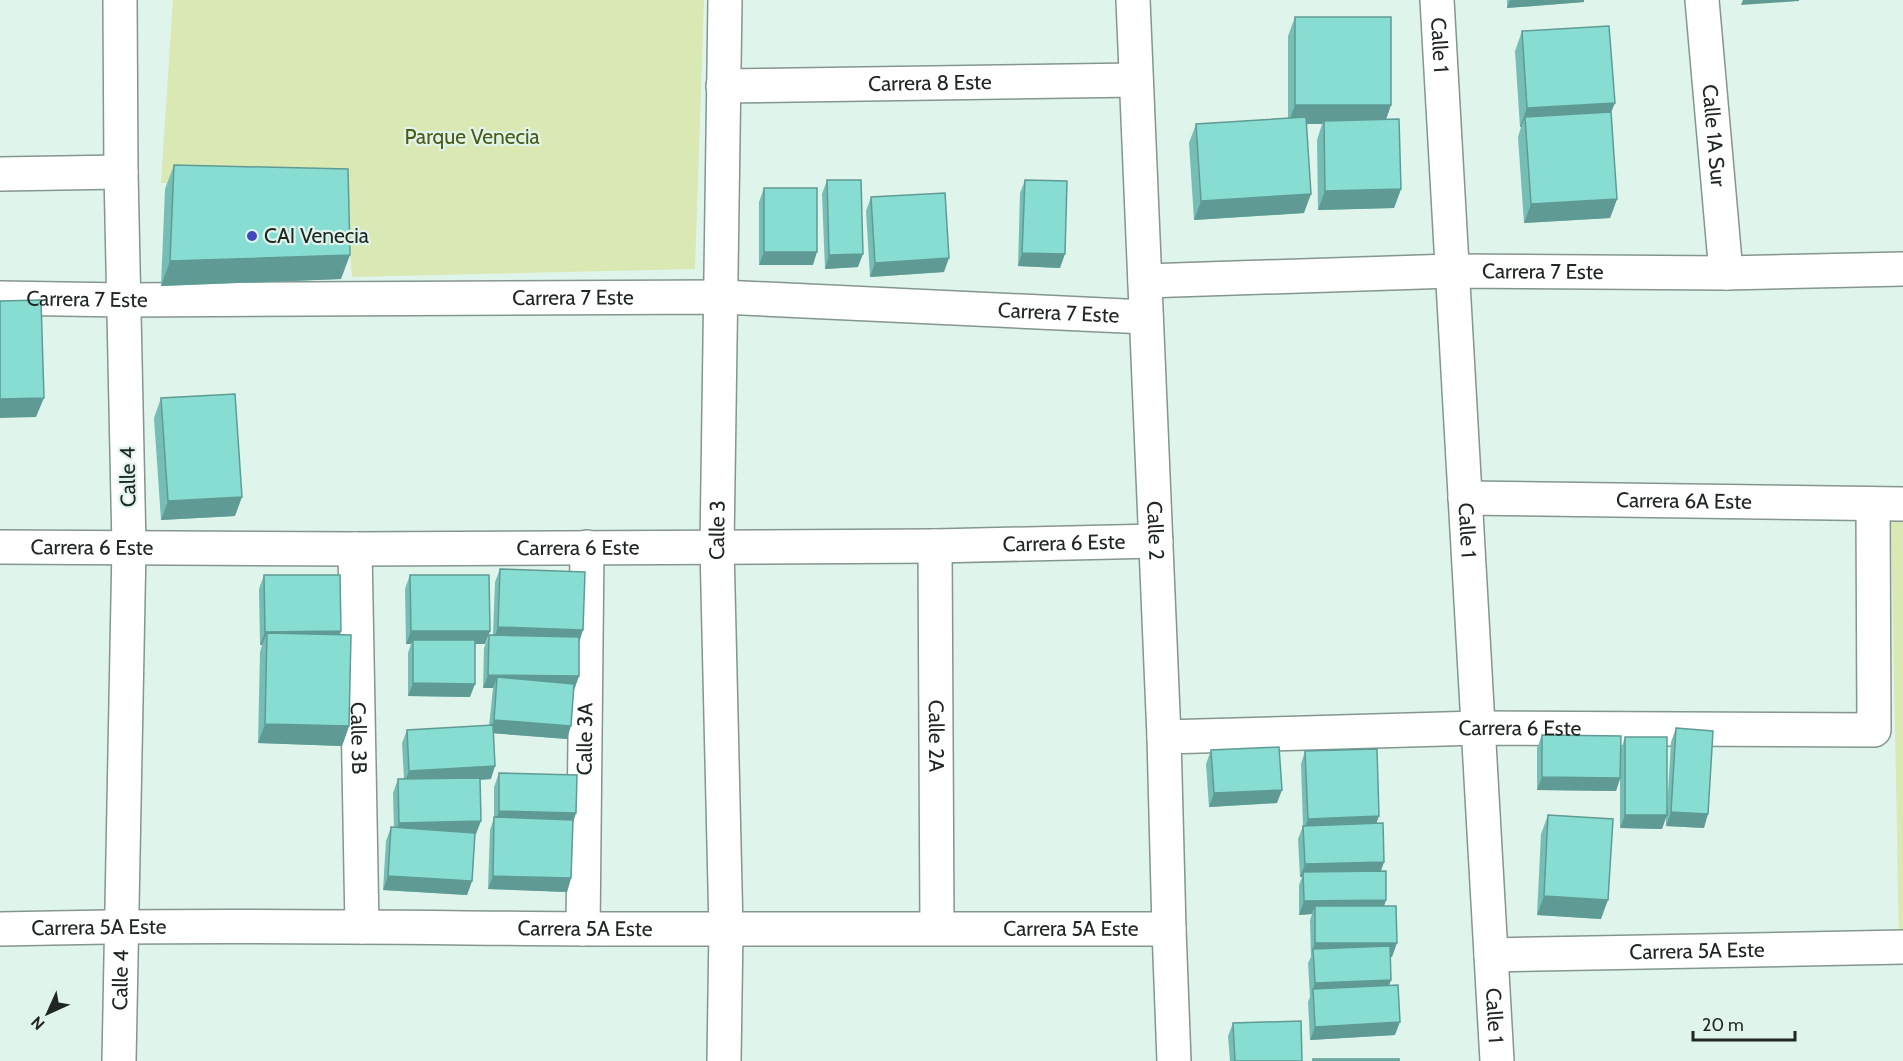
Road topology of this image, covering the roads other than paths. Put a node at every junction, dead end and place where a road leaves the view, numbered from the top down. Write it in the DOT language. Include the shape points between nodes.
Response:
graph roads {
  1 [pos="120,0"];
  2 [pos="725,0"];
  3 [pos="1133,0"];
  4 [pos="1437,0"];
  5 [pos="1702,0"];
  6 [pos="1136,81"];
  7 [pos="723,86"];
  8 [pos="120,172"];
  9 [pos="0,174"];
  10 [pos="1903,269"];
  11 [pos="1452,271"];
  12 [pos="1726,273"];
  13 [pos="1145,281"];
  14 [pos="722,297"];
  15 [pos="0,298"];
  16 [pos="124,300"];
  17 [pos="1146,316"];
  18 [pos="1465,498"];
  19 [pos="1888,504"];
  20 [pos="1156,542"];
  21 [pos="935,546"];
  22 [pos="0,547"];
  23 [pos="129,547"];
  24 [pos="587,547"];
  25 [pos="717,547"];
  26 [pos="355,549"];
  27 [pos="1478,728"];
  28 [pos="1164,737"];
  29 [pos="121,926"];
  30 [pos="363,927"];
  31 [pos="937,928"];
  32 [pos="0,929"];
  33 [pos="583,929"];
  34 [pos="1168,929"];
  35 [pos="726,930"];
  36 [pos="1903,947"];
  37 [pos="1491,954"];
  38 [pos="119,1061"];
  39 [pos="724,1061"];
  40 [pos="1174,1061"];
  41 [pos="1497,1061"];
  1 -- 8 [label="street, Calle 4"];
  2 -- 7 [label="street, Calle 3"];
  3 -- 6 [label="street, Calle 2"];
  4 -- 11 [label="street, Calle 1"];
  5 -- 12 [label="street, Calle 1A Sur"];
  6 -- 7 [label="street, Carrera 8 Este"];
  6 -- 13 [label="street, Calle 2"];
  7 -- 14 [label="street, Calle 3"];
  8 -- 9 [label="street"];
  8 -- 16 [label="street, Calle 4"];
  10 -- 12 [label="street, Carrera 7 Este"];
  11 -- 12 [label="street, Carrera 7 Este"];
  11 -- 13 [label="street, Carrera 7 Este"];
  11 -- 18 [label="street, Calle 1"];
  13 -- 17 [label="street, Calle 2"];
  14 -- 16 [label="street, Carrera 7 Este"];
  14 -- 17 [label="street, Carrera 7 Este"];
  14 -- 25 [label="street, Calle 3"];
  15 -- 16 [label="street, Carrera 7 Este"];
  16 -- 23 [label="street, Calle 4"];
  17 -- 20 [label="street, Calle 2"];
  18 -- 19 [label="street, Carrera 6A Este"];
  18 -- 27 [label="street, Calle 1"];
  19 -- 27 [label="street, Carrera 6 Este" via="1875,730"];
  20 -- 21 [label="street, Carrera 6 Este"];
  20 -- 28 [label="street, Calle 2"];
  21 -- 25 [label="street, Carrera 6 Este"];
  21 -- 31 [label="street, Calle 2A"];
  22 -- 23 [label="street, Carrera 6 Este"];
  23 -- 26 [label="street, Carrera 6 Este"];
  23 -- 29 [label="street, Calle 4"];
  24 -- 25 [label="street, Carrera 6 Este"];
  24 -- 26 [label="street, Carrera 6 Este"];
  24 -- 33 [label="street, Calle 3A"];
  25 -- 35 [label="street, Calle 3"];
  26 -- 30 [label="street, Calle 3B"];
  27 -- 28 [label="street, Carrera 6 Este"];
  27 -- 37 [label="street, Calle 1"];
  28 -- 34 [label="street, Calle 2"];
  29 -- 30 [label="street, Carrera 5A Este"];
  29 -- 32 [label="street, Carrera 5A Este"];
  29 -- 38 [label="street, Calle 4"];
  30 -- 33 [label="street, Carrera 5A Este"];
  31 -- 34 [label="street, Carrera 5A Este"];
  31 -- 35 [label="street, Carrera 5A Este"];
  33 -- 35 [label="street, Carrera 5A Este"];
  34 -- 40 [label="street, Calle 2"];
  35 -- 39 [label="street, Calle 3"];
  36 -- 37 [label="street, Carrera 5A Este"];
  37 -- 41 [label="street, Calle 1"];
}
